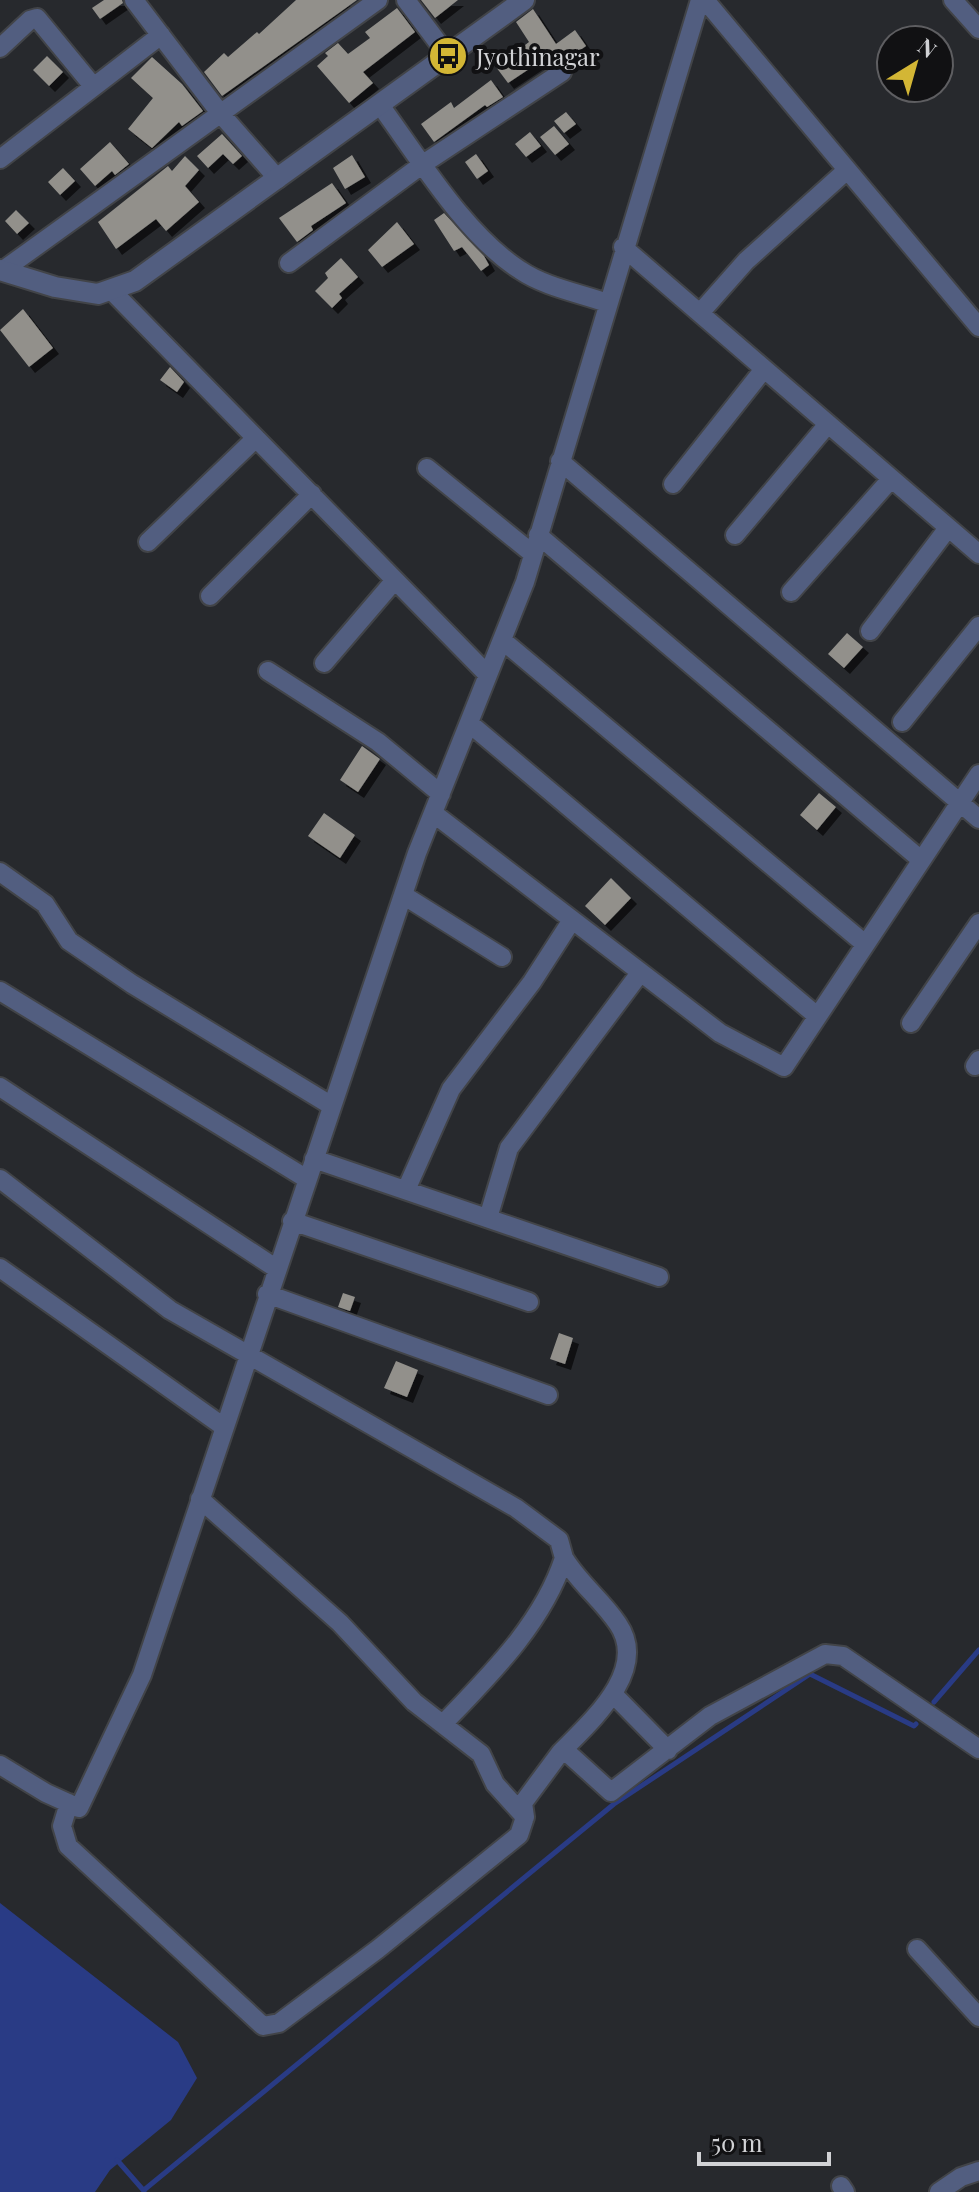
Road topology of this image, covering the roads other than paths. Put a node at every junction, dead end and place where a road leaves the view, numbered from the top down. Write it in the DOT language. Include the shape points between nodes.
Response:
graph roads {
  1 [pos="134,0"];
  2 [pos="378,0"];
  3 [pos="406,0"];
  4 [pos="524,0"];
  5 [pos="702,0"];
  6 [pos="953,0"];
  7 [pos="979,29"];
  8 [pos="161,35"];
  9 [pos="0,48"];
  10 [pos="448,56"];
  11 [pos="562,72"];
  12 [pos="93,86"];
  13 [pos="380,105"];
  14 [pos="220,113"];
  15 [pos="0,159"];
  16 [pos="423,164"];
  17 [pos="847,170"];
  18 [pos="278,179"];
  19 [pos="623,247"];
  20 [pos="289,263"];
  21 [pos="1,270"];
  22 [pos="111,290"];
  23 [pos="607,303"];
  24 [pos="700,313"];
  25 [pos="979,327"];
  26 [pos="764,369"];
  27 [pos="828,424"];
  28 [pos="256,438"];
  29 [pos="560,461"];
  30 [pos="427,468"];
  31 [pos="891,479"];
  32 [pos="673,484"];
  33 [pos="312,494"];
  34 [pos="948,528"];
  35 [pos="538,535"];
  36 [pos="735,535"];
  37 [pos="148,542"];
  38 [pos="533,554"];
  39 [pos="979,554"];
  40 [pos="395,580"];
  41 [pos="791,592"];
  42 [pos="210,596"];
  43 [pos="979,626"];
  44 [pos="870,631"];
  45 [pos="502,640"];
  46 [pos="324,663"];
  47 [pos="268,671"];
  48 [pos="488,675"];
  49 [pos="902,722"];
  50 [pos="469,723"];
  51 [pos="979,774"];
  52 [pos="441,794"];
  53 [pos="958,801"];
  54 [pos="433,813"];
  55 [pos="979,819"];
  56 [pos="920,859"];
  57 [pos="0,872"];
  58 [pos="403,895"];
  59 [pos="572,920"];
  60 [pos="979,923"];
  61 [pos="865,944"];
  62 [pos="502,957"];
  63 [pos="640,973"];
  64 [pos="0,991"];
  65 [pos="817,1016"];
  66 [pos="911,1023"];
  67 [pos="0,1087"];
  68 [pos="332,1106"];
  69 [pos="314,1159"];
  70 [pos="0,1179"];
  71 [pos="307,1179"];
  72 [pos="406,1190"];
  73 [pos="488,1218"];
  74 [pos="292,1221"];
  75 [pos="0,1268"];
  76 [pos="277,1269"];
  77 [pos="659,1277"];
  78 [pos="267,1294"];
  79 [pos="529,1302"];
  80 [pos="247,1353"];
  81 [pos="548,1395"];
  82 [pos="224,1427"];
  83 [pos="200,1499"];
  84 [pos="564,1558"];
  85 [pos="613,1694"];
  86 [pos="443,1724"];
  87 [pos="979,1749"];
  88 [pos="668,1750"];
  89 [pos="560,1753"];
  90 [pos="0,1765"];
  91 [pos="69,1803"];
  92 [pos="525,1817"];
  93 [pos="917,1949"];
  94 [pos="979,2017"];
  95 [pos="979,2171"];
  96 [pos="939,2192"];
  1 -- 8 [label="street"];
  2 -- 14 [label="street"];
  3 -- 10 [label="street"];
  4 -- 10 [label="street"];
  5 -- 17 [label="street"];
  5 -- 19 [label="street"];
  6 -- 7 [label="street"];
  8 -- 12 [label="street"];
  8 -- 14 [label="street"];
  9 -- 12 [label="street" via="37,18"];
  10 -- 13 [label="street"];
  11 -- 16 [label="street"];
  12 -- 15 [label="street"];
  13 -- 16 [label="street"];
  13 -- 18 [label="street"];
  14 -- 18 [label="street"];
  14 -- 21 [label="street"];
  16 -- 20 [label="street"];
  16 -- 23 [label="street" via="473,226 518,270"];
  17 -- 24 [label="street" via="746,261"];
  17 -- 25 [label="street"];
  18 -- 22 [label="street" via="135,281"];
  19 -- 23 [label="street"];
  19 -- 24 [label="street"];
  21 -- 22 [label="street" via="55,287 98,294"];
  22 -- 28 [label="street"];
  23 -- 29 [label="street"];
  24 -- 26 [label="street"];
  26 -- 27 [label="street"];
  26 -- 32 [label="street"];
  27 -- 31 [label="street"];
  27 -- 36 [label="street"];
  28 -- 33 [label="street"];
  28 -- 37 [label="street"];
  29 -- 35 [label="street"];
  29 -- 53 [label="street"];
  30 -- 38 [label="street"];
  31 -- 34 [label="street"];
  31 -- 41 [label="street"];
  33 -- 40 [label="street"];
  33 -- 42 [label="street"];
  34 -- 39 [label="street"];
  34 -- 44 [label="street"];
  35 -- 38 [label="street"];
  35 -- 56 [label="street"];
  38 -- 45 [label="street"];
  40 -- 46 [label="street"];
  40 -- 48 [label="street"];
  43 -- 49 [label="street"];
  45 -- 48 [label="street"];
  45 -- 61 [label="street"];
  47 -- 52 [label="street" via="378,742"];
  48 -- 50 [label="street"];
  50 -- 52 [label="street"];
  50 -- 65 [label="street"];
  51 -- 53 [label="street"];
  52 -- 54 [label="street"];
  53 -- 55 [label="street"];
  53 -- 56 [label="street"];
  54 -- 58 [label="street"];
  54 -- 59 [label="street"];
  56 -- 61 [label="street"];
  57 -- 68 [label="street" via="45,904 69,941"];
  58 -- 62 [label="street"];
  58 -- 68 [label="street"];
  59 -- 63 [label="street"];
  59 -- 72 [label="street" via="451,1089"];
  60 -- 66 [label="street"];
  61 -- 65 [label="street"];
  63 -- 65 [label="street" via="720,1033 784,1067"];
  63 -- 73 [label="street" via="509,1148"];
  64 -- 71 [label="street"];
  67 -- 76 [label="street"];
  68 -- 69 [label="street"];
  69 -- 71 [label="street"];
  69 -- 72 [label="street"];
  70 -- 80 [label="street" via="170,1310"];
  71 -- 74 [label="street"];
  72 -- 73 [label="street"];
  73 -- 77 [label="street"];
  74 -- 76 [label="street"];
  74 -- 79 [label="street"];
  75 -- 82 [label="street"];
  76 -- 78 [label="street"];
  78 -- 80 [label="street"];
  78 -- 81 [label="street"];
  80 -- 82 [label="street"];
  80 -- 84 [label="street" via="516,1508 559,1540"];
  82 -- 83 [label="street"];
  83 -- 86 [label="street" via="340,1623 414,1702"];
  83 -- 91 [label="street" via="142,1675 79,1808"];
  84 -- 85 [label="street" via="625,1640 627,1657"];
  84 -- 86 [label="street" via="528,1627"];
  85 -- 88 [label="street"];
  85 -- 89 [label="street"];
  86 -- 92 [label="street" via="481,1754 495,1784"];
  87 -- 88 [label="street" via="843,1656 825,1654 710,1716"];
  88 -- 89 [label="street" via="611,1792 570,1755"];
  89 -- 92 [label="street" via="523,1803"];
  90 -- 91 [label="street"];
  91 -- 92 [label="street" via="62,1826 68,1846 263,2026 279,2023 378,1949 519,1835"];
  93 -- 94 [label="street"];
  95 -- 96 [label="street"];
}
